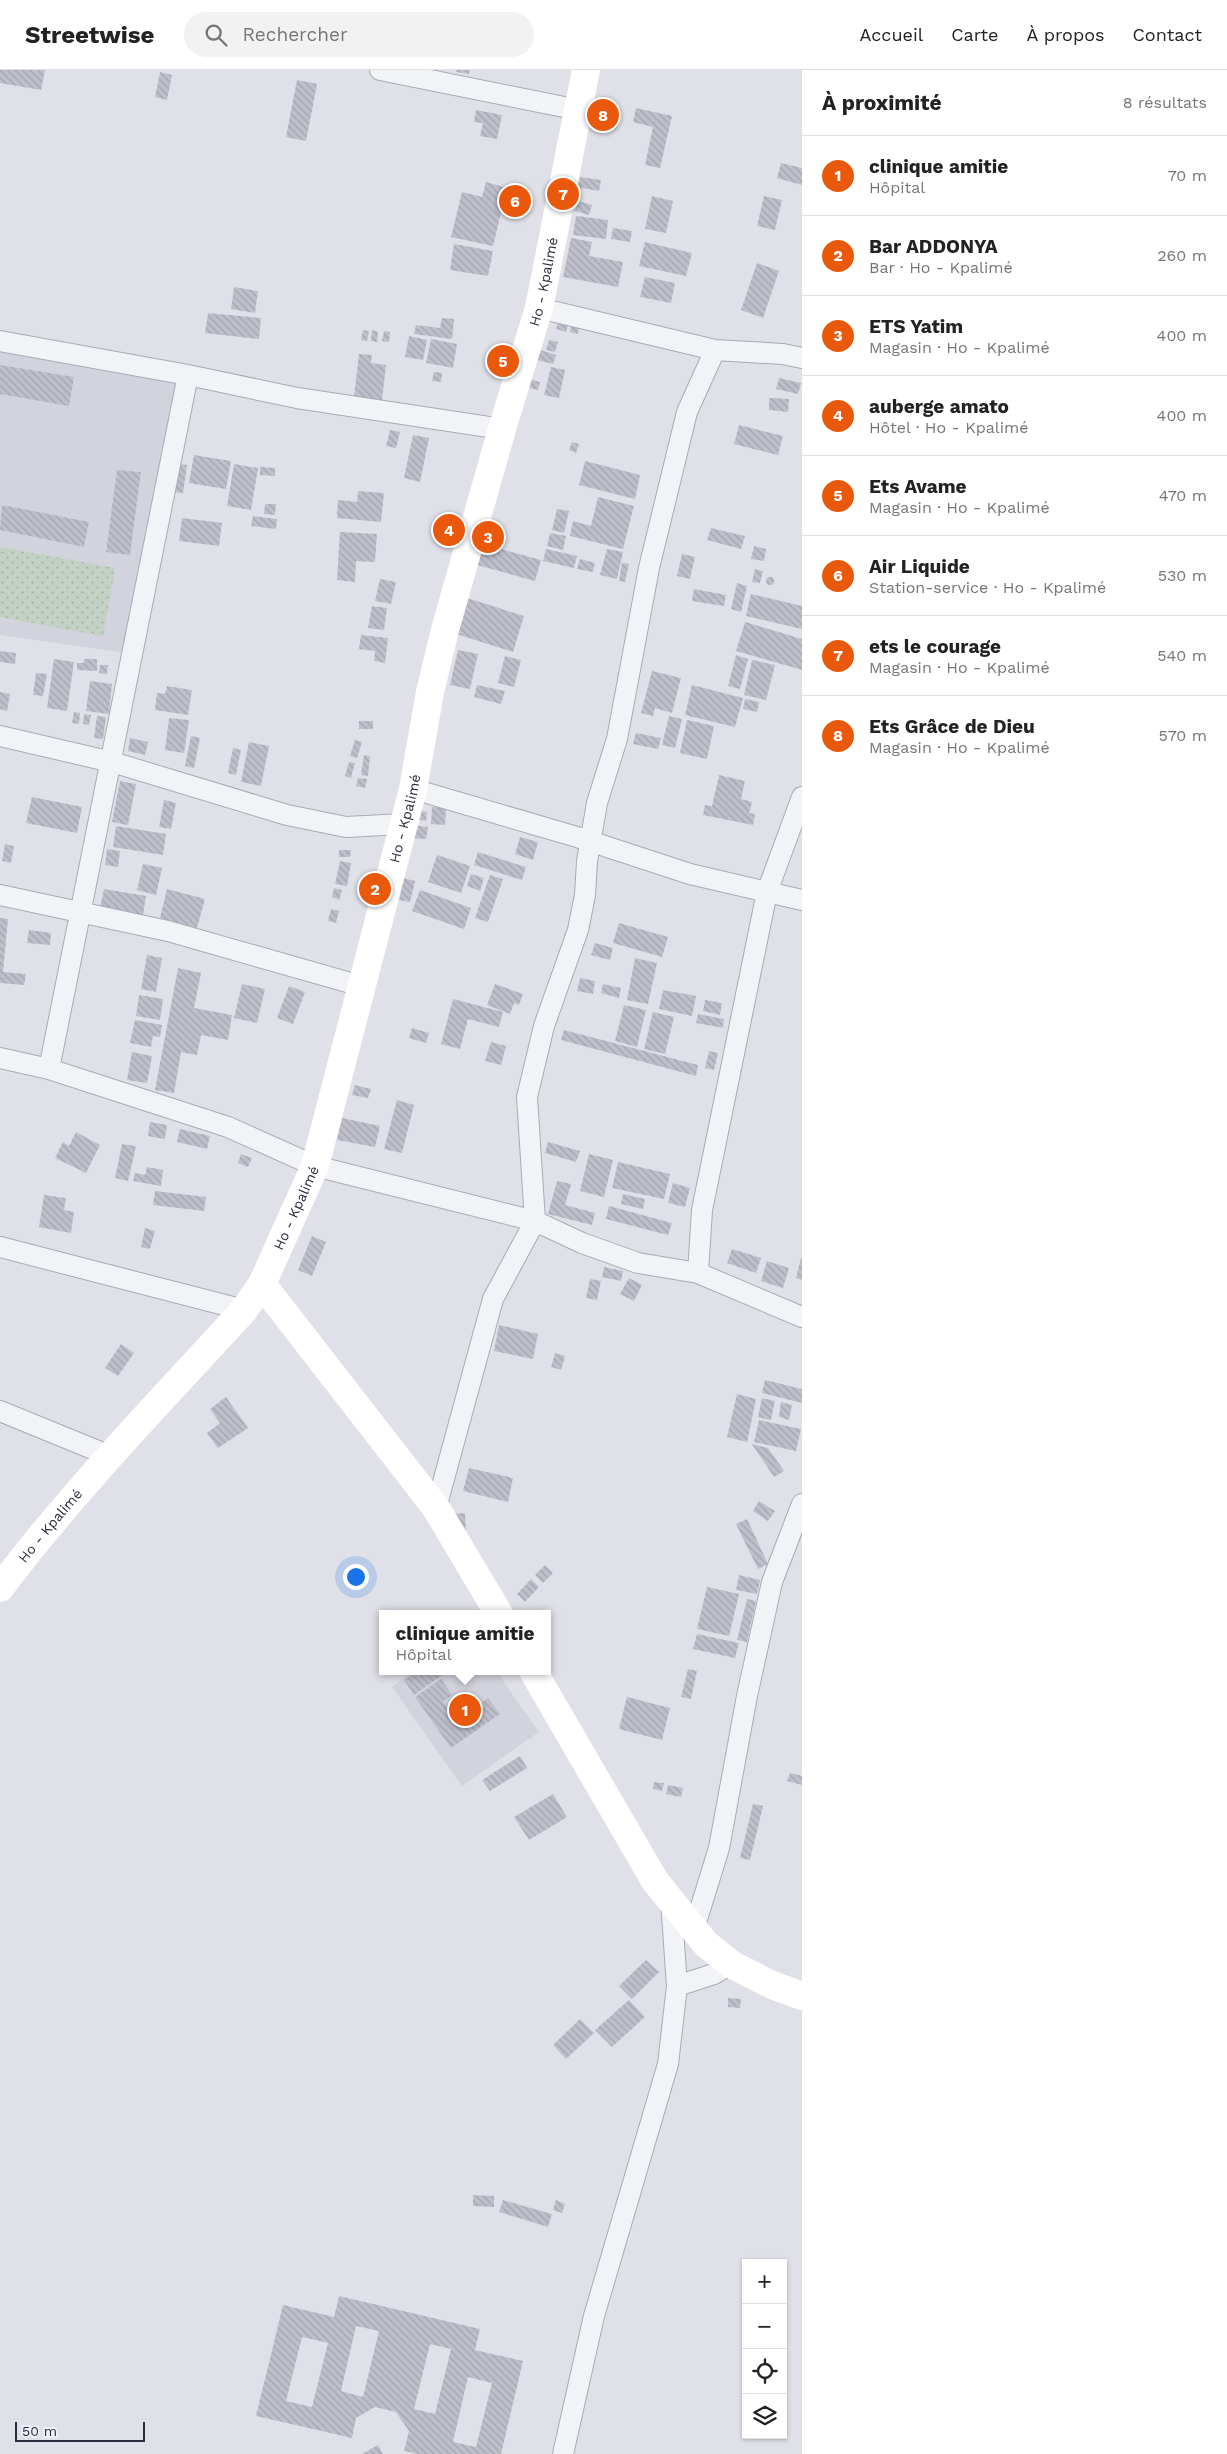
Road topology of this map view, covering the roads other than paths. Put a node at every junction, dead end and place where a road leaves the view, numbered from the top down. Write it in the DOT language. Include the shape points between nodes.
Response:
graph roads {
  1 [pos="380,70"];
  2 [pos="586,70"];
  3 [pos="579,110"];
  4 [pos="539,308"];
  5 [pos="0,341"];
  6 [pos="715,350"];
  7 [pos="802,358"];
  8 [pos="188,375"];
  9 [pos="502,429"];
  10 [pos="0,736"];
  11 [pos="112,762"];
  12 [pos="413,789"];
  13 [pos="802,797"];
  14 [pos="403,824"];
  15 [pos="591,842"];
  16 [pos="767,892"];
  17 [pos="0,896"];
  18 [pos="802,900"];
  19 [pos="81,912"];
  20 [pos="361,986"];
  21 [pos="0,1058"];
  22 [pos="49,1070"];
  23 [pos="315,1166"];
  24 [pos="536,1221"];
  25 [pos="0,1247"];
  26 [pos="698,1273"];
  27 [pos="262,1284"];
  28 [pos="244,1310"];
  29 [pos="802,1317"];
  30 [pos="0,1411"];
  31 [pos="110,1456"];
  32 [pos="802,1504"];
  33 [pos="436,1508"];
  34 [pos="0,1588"];
  35 [pos="497,1610"];
  36 [pos="535,1675"];
  37 [pos="671,1901"];
  38 [pos="694,1929"];
  39 [pos="731,1964"];
  40 [pos="676,1986"];
  41 [pos="802,1996"];
  42 [pos="563,2454"];
  1 -- 3 [label="street"];
  2 -- 3 [label="main road, Ho - Kpalimé"];
  3 -- 4 [label="main road, Ho - Kpalimé"];
  4 -- 6 [label="street"];
  4 -- 9 [label="main road, Ho - Kpalimé"];
  5 -- 8 [label="street"];
  6 -- 7 [label="street"];
  6 -- 15 [label="street" via="688,412 649,568 617,739 598,803"];
  8 -- 9 [label="street" via="297,398"];
  8 -- 11 [label="street"];
  9 -- 12 [label="main road, Ho - Kpalimé" via="445,630"];
  10 -- 11 [label="street"];
  11 -- 14 [label="street" via="287,815 346,827"];
  11 -- 19 [label="street"];
  12 -- 14 [label="main road, Ho - Kpalimé"];
  12 -- 15 [label="street"];
  13 -- 16 [label="street"];
  14 -- 20 [label="main road, Ho - Kpalimé"];
  15 -- 16 [label="street" via="690,874"];
  15 -- 24 [label="street" via="578,930 544,1026 526,1098"];
  16 -- 18 [label="street"];
  16 -- 26 [label="street" via="702,1210"];
  17 -- 19 [label="street"];
  19 -- 20 [label="street" via="168,931"];
  19 -- 22 [label="street"];
  20 -- 23 [label="main road, Ho - Kpalimé"];
  21 -- 22 [label="street"];
  22 -- 23 [label="street" via="228,1127"];
  23 -- 24 [label="street"];
  23 -- 27 [label="main road, Ho - Kpalimé"];
  24 -- 26 [label="street" via="582,1243 638,1263"];
  24 -- 33 [label="street" via="492,1300"];
  25 -- 28 [label="street"];
  26 -- 29 [label="street"];
  27 -- 28 [label="main road, Ho - Kpalimé"];
  27 -- 33 [label="main road"];
  28 -- 31 [label="main road, Ho - Kpalimé"];
  30 -- 31 [label="street"];
  31 -- 34 [label="main road, Ho - Kpalimé" via="35,1541"];
  32 -- 38 [label="street" via="772,1582 719,1848"];
  33 -- 35 [label="main road"];
  36 -- 37 [label="main road" via="656,1881"];
  37 -- 38 [label="main road"];
  37 -- 40 [label="street"];
  38 -- 39 [label="main road" via="706,1944"];
  39 -- 40 [label="street" via="714,1974"];
  39 -- 41 [label="main road"];
  40 -- 42 [label="street" via="668,2064 594,2316"];
}
